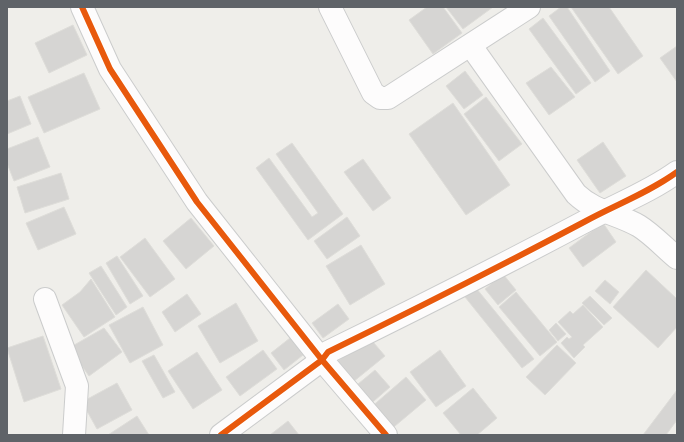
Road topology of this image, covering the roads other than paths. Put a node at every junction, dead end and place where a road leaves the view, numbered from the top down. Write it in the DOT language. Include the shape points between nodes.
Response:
graph roads {
  1 [pos="82,7"];
  2 [pos="330,7"];
  3 [pos="529,7"];
  4 [pos="471,46"];
  5 [pos="677,172"];
  6 [pos="606,210"];
  7 [pos="677,258"];
  8 [pos="45,299"];
  9 [pos="322,360"];
  10 [pos="74,435"];
  11 [pos="221,435"];
  12 [pos="386,435"];
  1 -- 9 [label="street" via="110,70 197,202"];
  2 -- 4 [label="street" via="373,93 380,98 388,98"];
  3 -- 4 [label="street"];
  4 -- 6 [label="street" via="576,194 595,209"];
  5 -- 6 [label="street" via="661,184"];
  6 -- 7 [label="street" via="640,226"];
  6 -- 9 [label="street" via="480,278 328,352"];
  8 -- 10 [label="street" via="76,386"];
  9 -- 11 [label="street"];
  9 -- 12 [label="street"];
}
